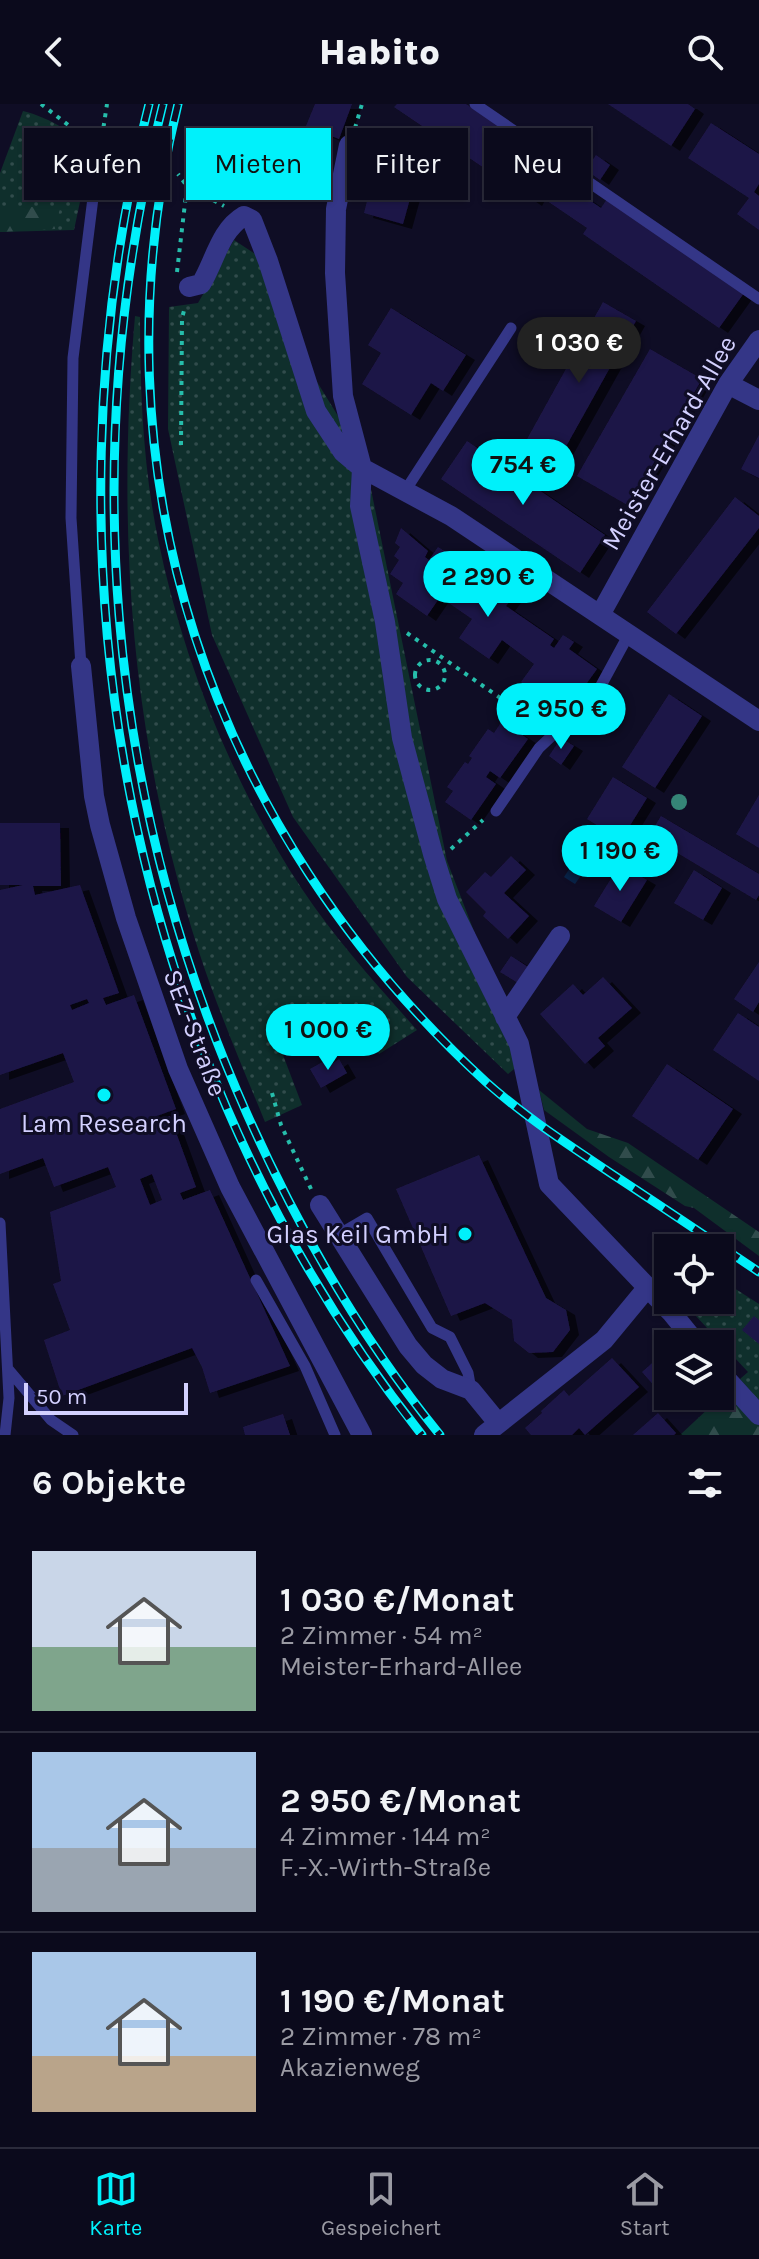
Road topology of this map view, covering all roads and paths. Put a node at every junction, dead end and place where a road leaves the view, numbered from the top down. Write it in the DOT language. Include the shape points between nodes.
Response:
graph roads {
  1 [pos="41,104"];
  2 [pos="107,104"];
  3 [pos="475,104"];
  4 [pos="71,128"];
  5 [pos="103,128"];
  6 [pos="347,155"];
  7 [pos="178,174"];
  8 [pos="186,185"];
  9 [pos="186,195"];
  10 [pos="93,200"];
  11 [pos="214,200"];
  12 [pos="244,216"];
  13 [pos="189,287"];
  14 [pos="759,299"];
  15 [pos="511,328"];
  16 [pos="759,340"];
  17 [pos="728,384"];
  18 [pos="759,400"];
  19 [pos="181,445"];
  20 [pos="362,468"];
  21 [pos="405,491"];
  22 [pos="600,615"];
  23 [pos="385,622"];
  24 [pos="629,634"];
  25 [pos="441,660"];
  26 [pos="81,666"];
  27 [pos="759,721"];
  28 [pos="545,742"];
  29 [pos="496,811"];
  30 [pos="433,854"];
  31 [pos="560,936"];
  32 [pos="505,1017"];
  33 [pos="272,1093"];
  34 [pos="320,1205"];
  35 [pos="0,1223"];
  36 [pos="338,1235"];
  37 [pos="256,1280"];
  38 [pos="647,1288"];
  39 [pos="684,1330"];
  40 [pos="8,1369"];
  41 [pos="734,1387"];
  42 [pos="471,1390"];
  43 [pos="759,1415"];
  44 [pos="491,1429"];
  45 [pos="5,1435"];
  46 [pos="73,1435"];
  47 [pos="335,1435"];
  48 [pos="362,1435"];
  1 -- 4 [label="path"];
  2 -- 5 [label="path"];
  3 -- 14 [label="lane"];
  6 -- 20 [label="street" via="336,209 335,273 343,396"];
  7 -- 8 [label="path"];
  9 -- 13 [label="path" via="177,272"];
  10 -- 26 [label="lane" via="73,358 71,518"];
  11 -- 12 [label="path"];
  12 -- 13 [label="street" via="227,232 201,284"];
  12 -- 20 [label="street" via="257,227 316,411 343,452"];
  13 -- 19 [label="path" via="182,318"];
  15 -- 21 [label="lane"];
  16 -- 17 [label="street, Meister-Erhard-Allee"];
  17 -- 18 [label="street"];
  17 -- 22 [label="street, Meister-Erhard-Allee"];
  20 -- 21 [label="street"];
  20 -- 23 [label="street" via="360,506"];
  21 -- 22 [label="street"];
  22 -- 24 [label="street"];
  23 -- 25 [label="path"];
  23 -- 30 [label="street" via="402,738"];
  24 -- 27 [label="street"];
  24 -- 28 [label="lane" via="592,702 576,721"];
  25 -- 25 [label="path" via="424,661 416,668 415,679 422,688 433,690 443,684"];
  25 -- 28 [label="path" via="529,718"];
  26 -- 48 [label="street, SEZ-Straße" via="100,825 178,1069 230,1187"];
  28 -- 29 [label="lane"];
  29 -- 30 [label="path" via="451,849"];
  30 -- 32 [label="street" via="447,899"];
  31 -- 32 [label="street"];
  32 -- 38 [label="street" via="519,1044 549,1184"];
  33 -- 34 [label="path" via="281,1125"];
  34 -- 36 [label="street"];
  35 -- 40 [label="lane"];
  36 -- 42 [label="street" via="424,1365"];
  36 -- 42 [label="lane" via="367,1218 432,1328 450,1337"];
  37 -- 47 [label="lane" via="305,1366"];
  38 -- 39 [label="street"];
  38 -- 44 [label="street" via="604,1340"];
  40 -- 45 [label="lane"];
  40 -- 46 [label="lane" via="51,1420"];
  41 -- 43 [label="street"];
  42 -- 44 [label="street"];
}
